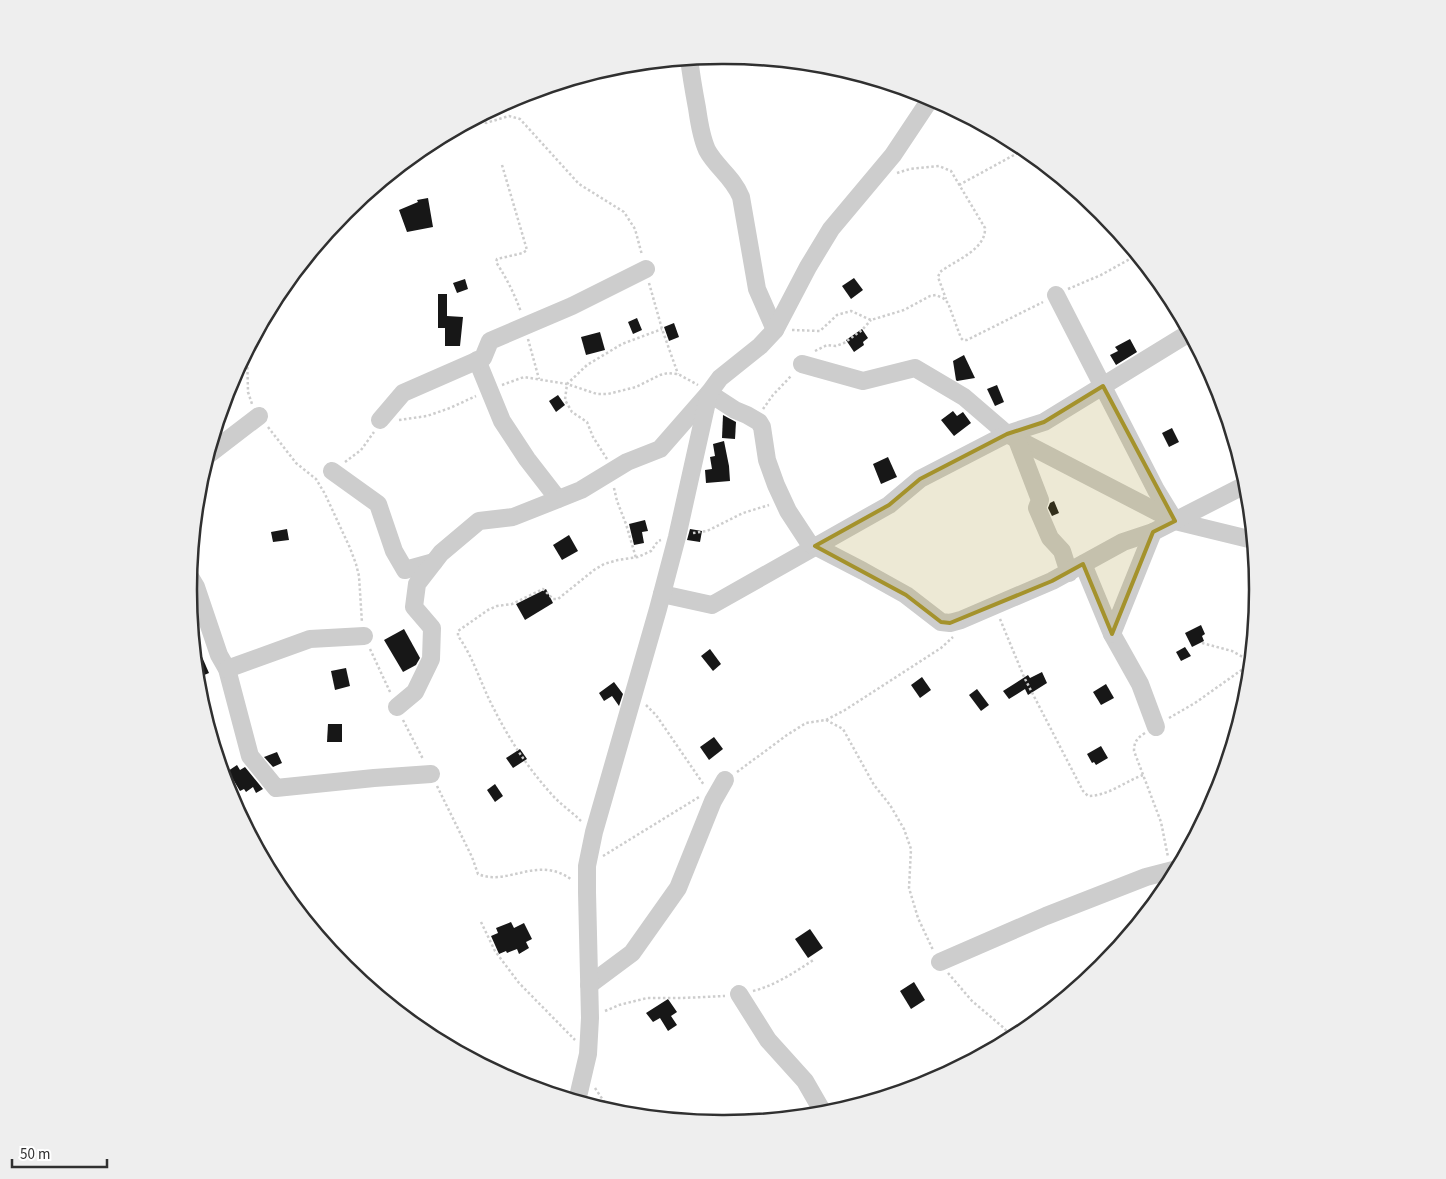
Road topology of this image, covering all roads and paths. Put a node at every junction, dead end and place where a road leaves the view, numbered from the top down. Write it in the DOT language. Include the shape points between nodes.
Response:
graph roads {
  1 [pos="690,65"];
  2 [pos="926,105"];
  3 [pos="483,122"];
  4 [pos="1017,153"];
  5 [pos="502,165"];
  6 [pos="872,179"];
  7 [pos="959,184"];
  8 [pos="1131,259"];
  9 [pos="646,269"];
  10 [pos="1056,295"];
  11 [pos="948,303"];
  12 [pos="521,313"];
  13 [pos="662,329"];
  14 [pos="775,330"];
  15 [pos="526,332"];
  16 [pos="1183,336"];
  17 [pos="477,360"];
  18 [pos="802,364"];
  19 [pos="247,365"];
  20 [pos="678,374"];
  21 [pos="539,379"];
  22 [pos="567,384"];
  23 [pos="1103,386"];
  24 [pos="710,393"];
  25 [pos="259,416"];
  26 [pos="380,420"];
  27 [pos="1012,437"];
  28 [pos="216,449"];
  29 [pos="332,470"];
  30 [pos="1239,488"];
  31 [pos="558,500"];
  32 [pos="788,511"];
  33 [pos="1175,522"];
  34 [pos="1153,532"];
  35 [pos="677,537"];
  36 [pos="1246,538"];
  37 [pos="815,546"];
  38 [pos="434,562"];
  39 [pos="1076,568"];
  40 [pos="197,590"];
  41 [pos="662,594"];
  42 [pos="994,606"];
  43 [pos="958,632"];
  44 [pos="1112,634"];
  45 [pos="364,636"];
  46 [pos="1202,643"];
  47 [pos="1244,658"];
  48 [pos="1243,668"];
  49 [pos="227,669"];
  50 [pos="634,694"];
  51 [pos="397,707"];
  52 [pos="826,720"];
  53 [pos="1156,726"];
  54 [pos="431,774"];
  55 [pos="1143,775"];
  56 [pos="725,780"];
  57 [pos="700,796"];
  58 [pos="594,832"];
  59 [pos="1172,862"];
  60 [pos="587,866"];
  61 [pos="1169,868"];
  62 [pos="586,892"];
  63 [pos="481,922"];
  64 [pos="815,959"];
  65 [pos="940,962"];
  66 [pos="589,985"];
  67 [pos="739,994"];
  68 [pos="590,1018"];
  69 [pos="1007,1032"];
  70 [pos="588,1054"];
  71 [pos="584,1074"];
  72 [pos="579,1094"];
  73 [pos="604,1101"];
  74 [pos="819,1106"];
  1 -- 14 [label="street" via="700,130 711,156 729,176 741,197 757,289"];
  2 -- 6 [label="street" via="893,155"];
  3 -- 9 [label="path" via="509,116 520,119 579,184 624,212 634,229"];
  4 -- 7 [label="path"];
  5 -- 12 [label="path" via="527,250 496,262 514,291"];
  6 -- 7 [label="path" via="910,169 939,166 951,171"];
  6 -- 14 [label="street" via="832,229"];
  7 -- 11 [label="path" via="986,235 972,251 940,272 938,277"];
  8 -- 10 [label="path"];
  9 -- 13 [label="path"];
  9 -- 17 [label="street" via="572,306 490,341 483,358"];
  10 -- 11 [label="path" via="967,340 961,338"];
  10 -- 23 [label="street"];
  11 -- 14 [label="path" via="936,295 904,310 871,320 852,312 837,315 820,331"];
  13 -- 20 [label="path"];
  13 -- 22 [label="path" via="622,344 587,365"];
  14 -- 24 [label="street" via="720,378"];
  15 -- 21 [label="path"];
  16 -- 23 [label="street"];
  17 -- 26 [label="street" via="403,393"];
  17 -- 31 [label="street" via="502,421"];
  18 -- 27 [label="street" via="863,381 915,368 964,397"];
  19 -- 25 [label="path" via="248,392"];
  23 -- 27 [label="street" via="1044,422"];
  23 -- 33 [label="street"];
  24 -- 31 [label="street" via="660,448"];
  24 -- 32 [label="street" via="747,414 762,427 767,460"];
  24 -- 35 [label="street"];
  25 -- 28 [label="street"];
  25 -- 45 [label="path" via="296,463 316,479 325,494 356,564"];
  27 -- 33 [label="street"];
  27 -- 37 [label="street" via="920,479 889,505"];
  27 -- 39 [label="street" via="1040,500 1038,508 1050,538"];
  29 -- 38 [label="street" via="378,504 394,551 405,570"];
  30 -- 33 [label="street"];
  31 -- 38 [label="street" via="513,517 479,521"];
  32 -- 35 [label="path" via="767,505 744,512 706,531"];
  32 -- 37 [label="street" via="809,543"];
  33 -- 34 [label="street"];
  33 -- 36 [label="street"];
  34 -- 39 [label="street" via="1123,542"];
  34 -- 44 [label="street"];
  35 -- 41 [label="street"];
  35 -- 58 [label="path" via="658,541 651,551 638,558 604,564 558,599 553,599 543,589 512,604 488,610 458,631 512,742 556,799"];
  37 -- 41 [label="street" via="712,605"];
  37 -- 42 [label="street" via="906,595 941,622 961,620"];
  38 -- 51 [label="street" via="417,584 414,607 432,628 431,659 415,692"];
  39 -- 42 [label="street"];
  39 -- 44 [label="street"];
  40 -- 49 [label="street" via="219,655"];
  41 -- 50 [label="street"];
  42 -- 55 [label="path" via="1024,677 1083,791 1088,796 1098,796"];
  43 -- 52 [label="path" via="941,648"];
  44 -- 53 [label="street" via="1140,684"];
  45 -- 49 [label="street" via="310,639"];
  45 -- 51 [label="path"];
  46 -- 47 [label="path" via="1232,651"];
  48 -- 53 [label="path" via="1195,703"];
  49 -- 54 [label="street" via="250,756 276,788"];
  50 -- 56 [label="path" via="656,714 708,791"];
  50 -- 58 [label="street"];
  51 -- 54 [label="path"];
  52 -- 56 [label="path" via="806,723"];
  52 -- 65 [label="path" via="843,729 874,785 904,829 911,849 910,888 918,918"];
  53 -- 55 [label="path" via="1134,744"];
  54 -- 62 [label="path" via="478,874 486,877 540,869 563,874"];
  55 -- 59 [label="path"];
  56 -- 66 [label="street" via="713,801 678,888 632,953"];
  57 -- 60 [label="path"];
  58 -- 60 [label="street"];
  60 -- 62 [label="street"];
  61 -- 65 [label="street"];
  62 -- 66 [label="street"];
  63 -- 70 [label="path" via="495,951 519,983"];
  64 -- 67 [label="path" via="766,988"];
  65 -- 69 [label="path" via="972,1001"];
  66 -- 68 [label="street"];
  67 -- 68 [label="path" via="647,998 619,1005"];
  67 -- 74 [label="street" via="768,1040 805,1081"];
  68 -- 70 [label="street"];
  70 -- 71 [label="street"];
  71 -- 72 [label="street"];
  71 -- 73 [label="path"];
}
